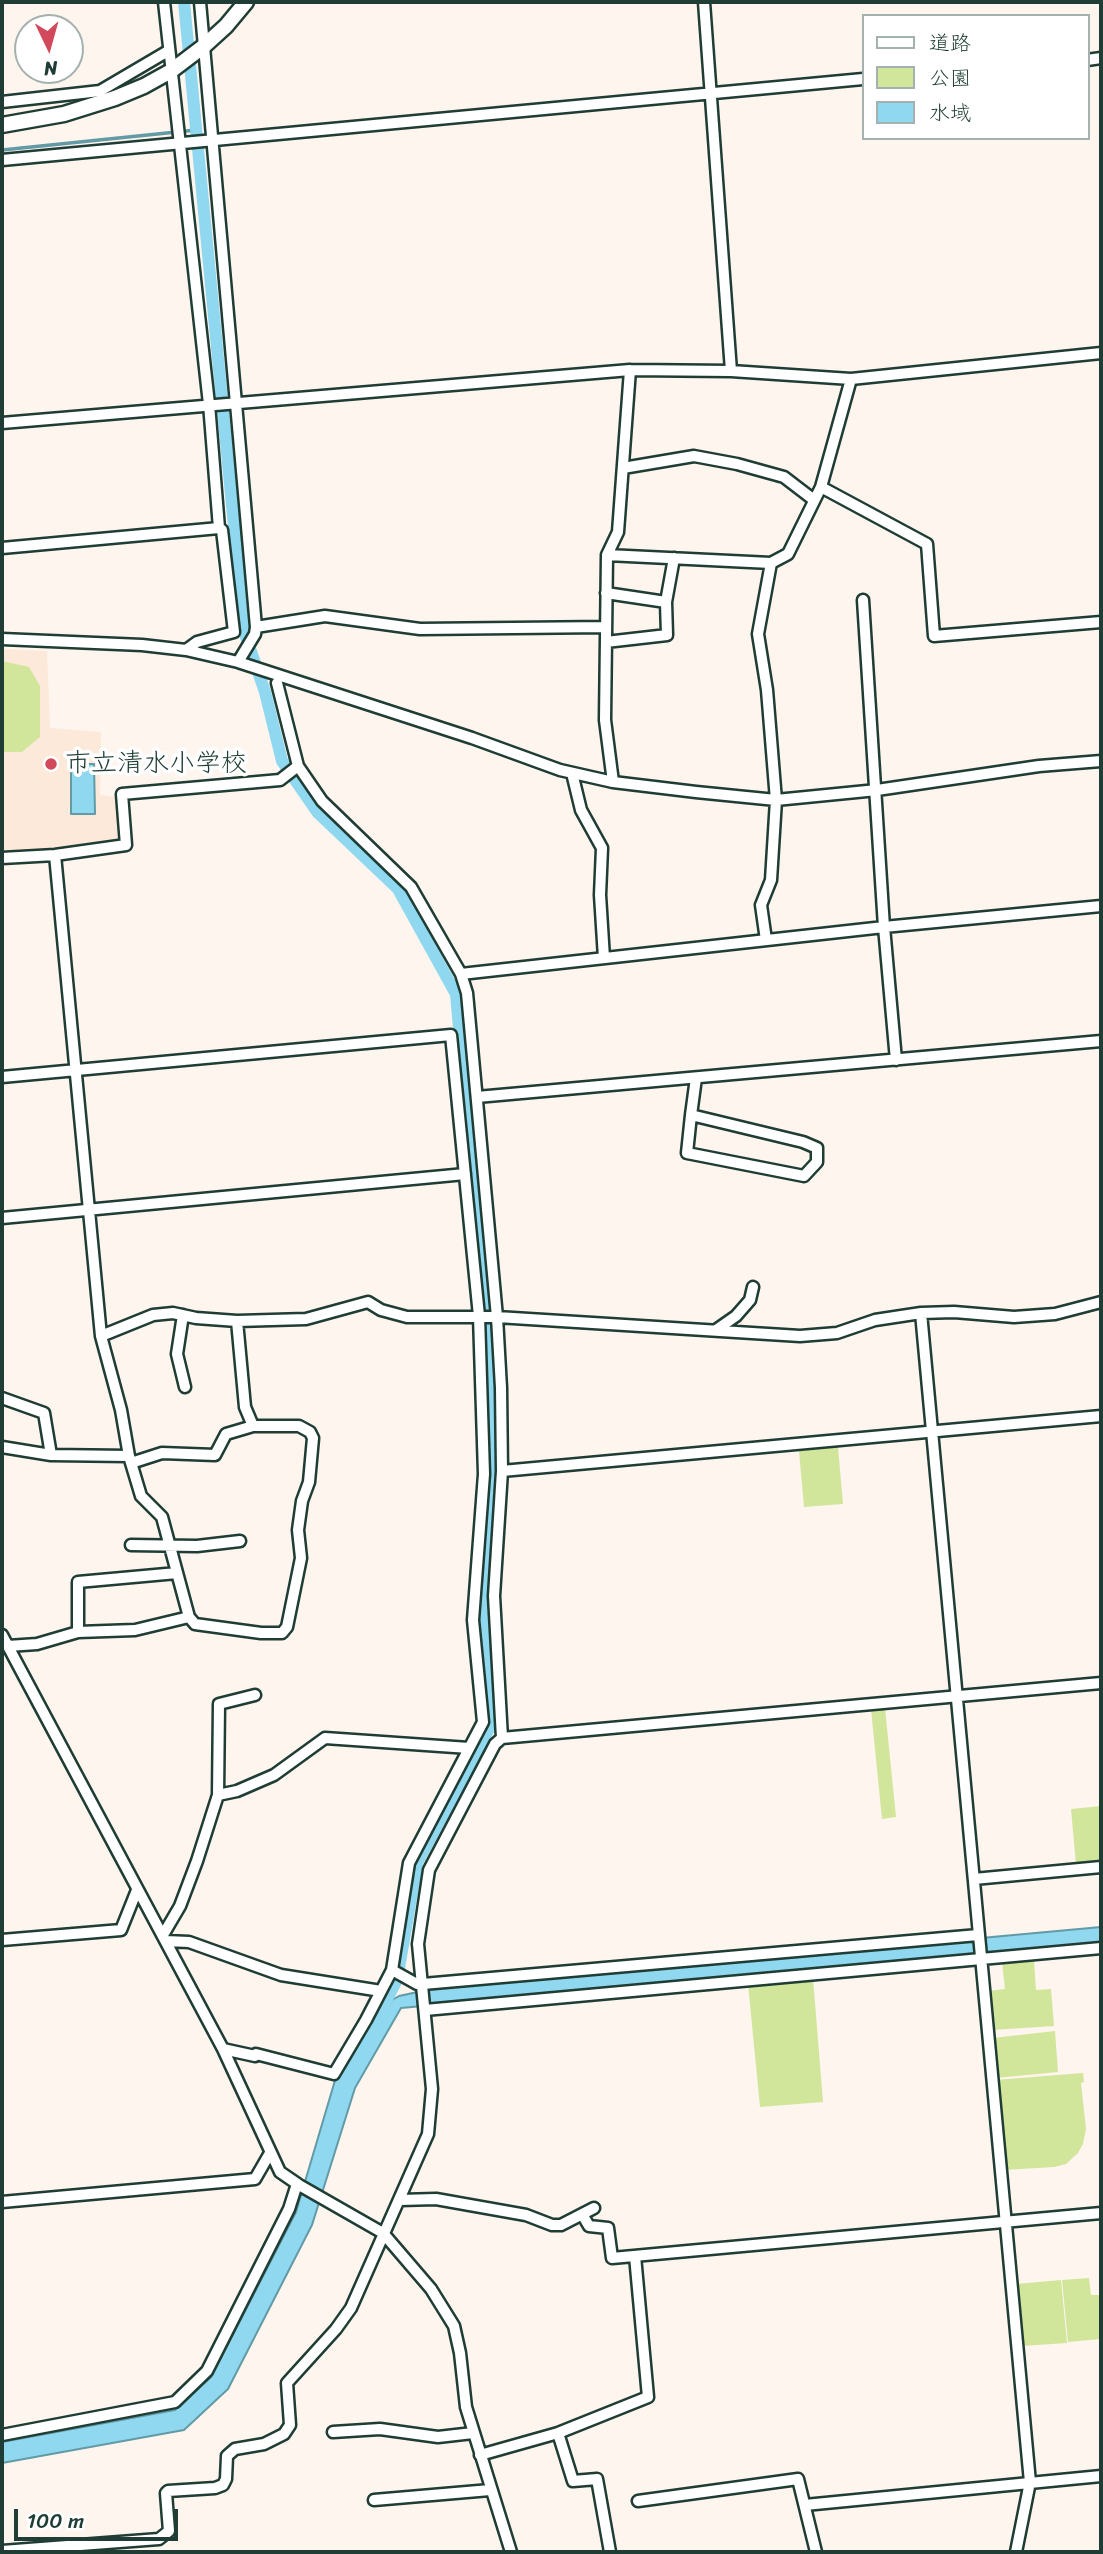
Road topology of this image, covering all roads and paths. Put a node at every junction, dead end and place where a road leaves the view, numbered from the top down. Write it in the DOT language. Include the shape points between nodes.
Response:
graph roads {
  1 [pos="164,2"];
  2 [pos="200,2"];
  3 [pos="246,2"];
  4 [pos="704,2"];
  5 [pos="204,46"];
  6 [pos="168,51"];
  7 [pos="171,71"];
  8 [pos="862,79"];
  9 [pos="712,92"];
  10 [pos="2,102"];
  11 [pos="2,125"];
  12 [pos="211,140"];
  13 [pos="180,142"];
  14 [pos="2,160"];
  15 [pos="1101,353"];
  16 [pos="631,370"];
  17 [pos="731,371"];
  18 [pos="851,379"];
  19 [pos="234,402"];
  20 [pos="209,404"];
  21 [pos="2,422"];
  22 [pos="623,467"];
  23 [pos="821,487"];
  24 [pos="814,500"];
  25 [pos="219,528"];
  26 [pos="2,548"];
  27 [pos="607,555"];
  28 [pos="674,558"];
  29 [pos="771,563"];
  30 [pos="606,593"];
  31 [pos="863,600"];
  32 [pos="666,602"];
  33 [pos="1101,622"];
  34 [pos="256,627"];
  35 [pos="606,627"];
  36 [pos="2,639"];
  37 [pos="607,642"];
  38 [pos="186,650"];
  39 [pos="241,658"];
  40 [pos="277,683"];
  41 [pos="1101,761"];
  42 [pos="296,767"];
  43 [pos="572,773"];
  44 [pos="612,782"];
  45 [pos="877,790"];
  46 [pos="776,800"];
  47 [pos="55,855"];
  48 [pos="2,858"];
  49 [pos="1101,906"];
  50 [pos="884,927"];
  51 [pos="766,940"];
  52 [pos="604,958"];
  53 [pos="461,974"];
  54 [pos="1101,1041"];
  55 [pos="896,1060"];
  56 [pos="76,1070"];
  57 [pos="2,1077"];
  58 [pos="696,1077"];
  59 [pos="477,1097"];
  60 [pos="691,1115"];
  61 [pos="465,1174"];
  62 [pos="88,1210"];
  63 [pos="2,1218"];
  64 [pos="753,1287"];
  65 [pos="1101,1302"];
  66 [pos="921,1313"];
  67 [pos="183,1315"];
  68 [pos="479,1316"];
  69 [pos="497,1317"];
  70 [pos="237,1321"];
  71 [pos="715,1331"];
  72 [pos="101,1336"];
  73 [pos="185,1387"];
  74 [pos="2,1398"];
  75 [pos="1101,1416"];
  76 [pos="253,1426"];
  77 [pos="931,1432"];
  78 [pos="2,1447"];
  79 [pos="51,1455"];
  80 [pos="130,1460"];
  81 [pos="502,1471"];
  82 [pos="240,1541"];
  83 [pos="131,1545"];
  84 [pos="170,1545"];
  85 [pos="177,1573"];
  86 [pos="189,1617"];
  87 [pos="78,1632"];
  88 [pos="2,1636"];
  89 [pos="8,1646"];
  90 [pos="1101,1683"];
  91 [pos="255,1695"];
  92 [pos="955,1697"];
  93 [pos="502,1738"];
  94 [pos="469,1748"];
  95 [pos="218,1795"];
  96 [pos="1101,1867"];
  97 [pos="974,1879"];
  98 [pos="137,1890"];
  99 [pos="978,1935"];
  100 [pos="165,1938"];
  101 [pos="2,1940"];
  102 [pos="1101,1948"];
  103 [pos="981,1959"];
  104 [pos="392,1970"];
  105 [pos="423,1984"];
  106 [pos="381,1991"];
  107 [pos="425,2010"];
  108 [pos="223,2049"];
  109 [pos="270,2153"];
  110 [pos="298,2185"];
  111 [pos="400,2200"];
  112 [pos="2,2202"];
  113 [pos="594,2208"];
  114 [pos="1101,2213"];
  115 [pos="582,2214"];
  116 [pos="1004,2222"];
  117 [pos="383,2233"];
  118 [pos="635,2256"];
  119 [pos="333,2432"];
  120 [pos="558,2432"];
  121 [pos="473,2433"];
  122 [pos="2,2435"];
  123 [pos="480,2455"];
  124 [pos="1101,2476"];
  125 [pos="1030,2482"];
  126 [pos="491,2490"];
  127 [pos="374,2500"];
  128 [pos="638,2501"];
  129 [pos="805,2505"];
  130 [pos="2,2552"];
  131 [pos="511,2552"];
  132 [pos="610,2552"];
  133 [pos="816,2552"];
  134 [pos="1016,2552"];
  1 -- 6 [label="street"];
  2 -- 5 [label="street"];
  3 -- 5 [label="main road"];
  4 -- 9 [label="street"];
  5 -- 7 [label="main road"];
  5 -- 12 [label="street"];
  6 -- 7 [label="street"];
  6 -- 10 [label="street" via="100,91"];
  7 -- 11 [label="main road" via="90,107"];
  7 -- 13 [label="street"];
  8 -- 9 [label="street"];
  9 -- 12 [label="street"];
  9 -- 17 [label="street"];
  12 -- 13 [label="street"];
  12 -- 19 [label="street"];
  13 -- 14 [label="street"];
  13 -- 20 [label="street"];
  15 -- 18 [label="street"];
  16 -- 17 [label="street"];
  16 -- 19 [label="street"];
  16 -- 22 [label="street"];
  17 -- 18 [label="street"];
  18 -- 23 [label="street"];
  19 -- 20 [label="street"];
  19 -- 34 [label="street"];
  20 -- 21 [label="street"];
  20 -- 25 [label="street"];
  22 -- 24 [label="street" via="694,456 784,477"];
  22 -- 27 [label="street" via="618,532"];
  23 -- 24 [label="street"];
  23 -- 33 [label="street" via="927,544 934,636"];
  24 -- 29 [label="street" via="788,554"];
  25 -- 26 [label="street"];
  25 -- 38 [label="street" via="234,632 197,642"];
  27 -- 28 [label="street"];
  27 -- 30 [label="street"];
  28 -- 29 [label="street"];
  28 -- 32 [label="street"];
  29 -- 46 [label="street" via="758,634"];
  30 -- 32 [label="street"];
  30 -- 35 [label="street"];
  31 -- 45 [label="street"];
  32 -- 37 [label="street" via="667,635"];
  34 -- 35 [label="street" via="325,616 420,629"];
  34 -- 39 [label="street"];
  35 -- 37 [label="street"];
  36 -- 38 [label="street"];
  37 -- 44 [label="street" via="605,720"];
  38 -- 39 [label="street"];
  39 -- 43 [label="street"];
  40 -- 42 [label="street"];
  41 -- 45 [label="street"];
  42 -- 47 [label="street" via="280,780 122,794 126,845"];
  42 -- 53 [label="street" via="322,801 411,887"];
  43 -- 44 [label="street"];
  43 -- 52 [label="street" via="581,810 602,848"];
  44 -- 46 [label="street"];
  45 -- 46 [label="street"];
  45 -- 50 [label="street"];
  46 -- 51 [label="street" via="771,880 761,905"];
  47 -- 48 [label="street"];
  47 -- 56 [label="street"];
  49 -- 50 [label="street"];
  50 -- 51 [label="street"];
  50 -- 55 [label="street"];
  51 -- 52 [label="street"];
  52 -- 53 [label="street"];
  53 -- 59 [label="street"];
  54 -- 55 [label="street"];
  55 -- 58 [label="street"];
  56 -- 57 [label="street"];
  56 -- 61 [label="street" via="452,1035"];
  56 -- 62 [label="street"];
  58 -- 59 [label="street"];
  58 -- 60 [label="street"];
  59 -- 69 [label="street"];
  60 -- 60 [label="street" via="687,1153 804,1176 817,1162 817,1148 803,1142"];
  61 -- 62 [label="street"];
  61 -- 68 [label="street"];
  62 -- 63 [label="street"];
  62 -- 72 [label="street"];
  64 -- 71 [label="street" via="750,1300"];
  65 -- 66 [label="street" via="1055,1314 1014,1317"];
  66 -- 71 [label="street" via="874,1320 837,1333"];
  66 -- 77 [label="street"];
  67 -- 70 [label="street"];
  67 -- 72 [label="street" via="152,1315"];
  67 -- 73 [label="street" via="177,1354"];
  68 -- 69 [label="street"];
  68 -- 70 [label="street" via="407,1317 368,1302 306,1319"];
  68 -- 94 [label="street" via="484,1474 473,1610 483,1722"];
  69 -- 71 [label="street"];
  69 -- 81 [label="street"];
  70 -- 76 [label="street" via="244,1407"];
  72 -- 80 [label="street"];
  74 -- 79 [label="street" via="44,1413"];
  75 -- 77 [label="street"];
  76 -- 80 [label="street" via="226,1434 215,1455 162,1452"];
  76 -- 86 [label="street" via="299,1426 313,1438 298,1530 301,1558 287,1627 282,1633 261,1633 204,1627"];
  77 -- 81 [label="street"];
  77 -- 92 [label="street"];
  78 -- 79 [label="street"];
  79 -- 80 [label="street"];
  80 -- 84 [label="street" via="141,1496 162,1517"];
  81 -- 93 [label="street" via="494,1615"];
  82 -- 84 [label="street" via="215,1546"];
  83 -- 84 [label="street"];
  84 -- 85 [label="street"];
  85 -- 86 [label="street"];
  85 -- 87 [label="street" via="78,1582"];
  86 -- 87 [label="street" via="135,1630"];
  87 -- 89 [label="street" via="37,1644"];
  88 -- 89 [label="street"];
  89 -- 98 [label="street"];
  90 -- 92 [label="street"];
  91 -- 95 [label="street" via="219,1704"];
  92 -- 93 [label="street"];
  92 -- 97 [label="street"];
  93 -- 105 [label="street" via="429,1870 418,1944"];
  94 -- 95 [label="street" via="326,1738 274,1774"];
  94 -- 104 [label="street" via="409,1863"];
  95 -- 100 [label="street"];
  96 -- 97 [label="street"];
  97 -- 99 [label="street"];
  98 -- 100 [label="street"];
  98 -- 101 [label="street" via="121,1930"];
  99 -- 103 [label="street"];
  99 -- 105 [label="street"];
  100 -- 106 [label="street" via="281,1975"];
  100 -- 108 [label="street"];
  102 -- 103 [label="street"];
  103 -- 107 [label="street"];
  103 -- 116 [label="street"];
  104 -- 105 [label="street"];
  104 -- 106 [label="street"];
  105 -- 107 [label="street"];
  106 -- 108 [label="street" via="334,2074"];
  107 -- 111 [label="street" via="430,2120"];
  108 -- 109 [label="street"];
  109 -- 110 [label="street" via="280,2172"];
  109 -- 112 [label="street" via="256,2179"];
  110 -- 117 [label="street"];
  110 -- 122 [label="street" via="207,2371 175,2402"];
  111 -- 115 [label="street" via="436,2199 526,2215 552,2225"];
  111 -- 117 [label="street"];
  113 -- 115 [label="street"];
  114 -- 116 [label="street"];
  115 -- 118 [label="street" via="589,2226 608,2228 612,2258"];
  116 -- 118 [label="street"];
  116 -- 125 [label="street"];
  117 -- 121 [label="street" via="431,2289 454,2326"];
  117 -- 130 [label="street" via="351,2308 287,2383 290,2425 284,2434 264,2444 235,2449 227,2456 223,2485 168,2491 166,2536"];
  118 -- 120 [label="street" via="648,2397"];
  119 -- 121 [label="street" via="380,2429 438,2438"];
  120 -- 123 [label="street"];
  120 -- 132 [label="street" via="573,2481 597,2479"];
  121 -- 123 [label="street"];
  123 -- 126 [label="street"];
  124 -- 125 [label="street"];
  125 -- 129 [label="street"];
  125 -- 134 [label="street"];
  126 -- 127 [label="street"];
  126 -- 131 [label="street"];
  128 -- 129 [label="street" via="797,2479"];
  129 -- 133 [label="street"];
}
